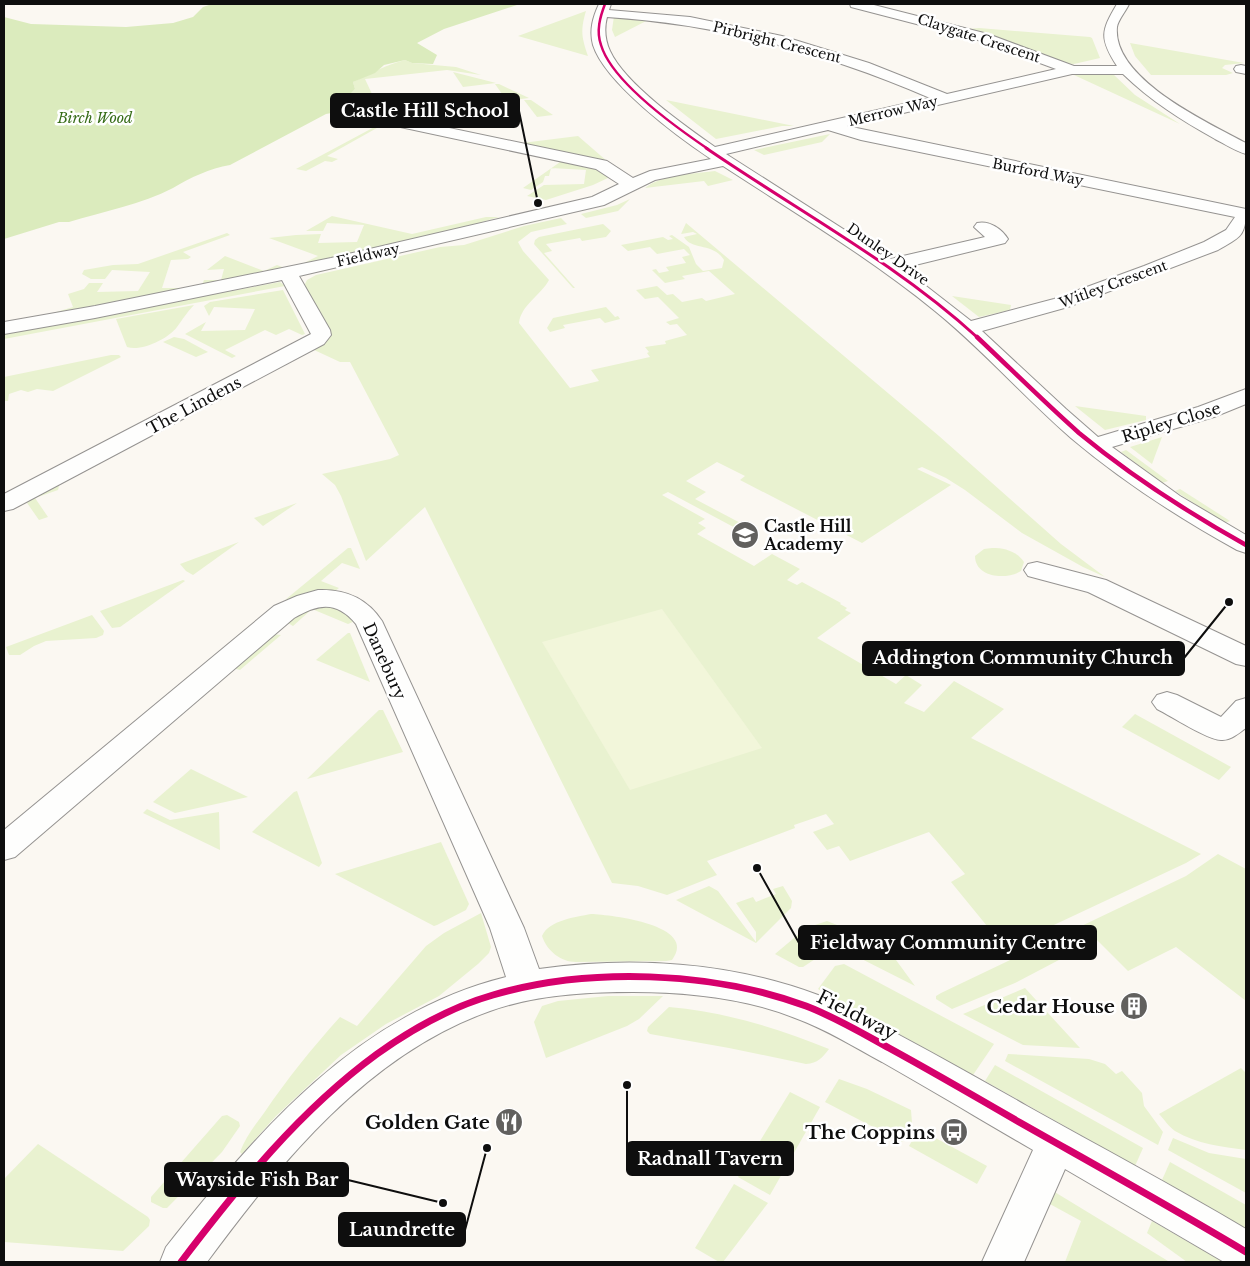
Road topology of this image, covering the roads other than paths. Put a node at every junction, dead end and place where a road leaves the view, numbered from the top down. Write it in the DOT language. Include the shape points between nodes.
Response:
graph roads {
  1 [pos="856,4"];
  2 [pos="1122,4"];
  3 [pos="603,9"];
  4 [pos="1122,64"];
  5 [pos="1072,70"];
  6 [pos="946,99"];
  7 [pos="359,107"];
  8 [pos="830,126"];
  9 [pos="1246,149"];
  10 [pos="719,156"];
  11 [pos="631,184"];
  12 [pos="1246,215"];
  13 [pos="983,227"];
  14 [pos="886,266"];
  15 [pos="288,273"];
  16 [pos="4,328"];
  17 [pos="968,328"];
  18 [pos="1246,396"];
  19 [pos="1095,445"];
  20 [pos="4,504"];
  21 [pos="1246,545"];
  22 [pos="1037,570"];
  23 [pos="1246,657"];
  24 [pos="1167,702"];
  25 [pos="1246,708"];
  26 [pos="4,848"];
  27 [pos="527,987"];
  28 [pos="1056,1143"];
  29 [pos="1246,1252"];
  30 [pos="181,1262"];
  31 [pos="1003,1262"];
  1 -- 5 [label="street, Claygate Crescent" via="983,37"];
  2 -- 4 [label="street" via="1114,14 1109,31"];
  3 -- 6 [label="street, Pirbright Crescent" via="673,18 767,38 868,67"];
  3 -- 10 [label="street, Dunley Drive" via="598,37 609,62 648,102"];
  4 -- 5 [label="street, Merrow Way"];
  4 -- 9 [label="street" via="1169,106"];
  5 -- 6 [label="street, Merrow Way"];
  6 -- 8 [label="street, Merrow Way"];
  7 -- 11 [label="street" via="359,112 368,116 601,165"];
  8 -- 10 [label="street, Merrow Way"];
  8 -- 12 [label="street, Burford Way"];
  10 -- 11 [label="street, Fieldway"];
  10 -- 14 [label="street, Dunley Drive"];
  11 -- 15 [label="street, Fieldway" via="598,201"];
  12 -- 17 [label="street, Witley Crescent" via="1232,234 1206,248 1069,301"];
  13 -- 14 [label="street" via="999,239"];
  14 -- 17 [label="street, Dunley Drive"];
  15 -- 16 [label="street, Fieldway"];
  15 -- 20 [label="street, The Lindens" via="320,330 321,335 316,340"];
  17 -- 19 [label="street, Dunley Drive"];
  18 -- 19 [label="street, Ripley Close" via="1206,412"];
  19 -- 21 [label="street, Dunley Drive" via="1187,511"];
  22 -- 23 [label="street" via="1097,586"];
  24 -- 25 [label="street" via="1222,730 1236,721"];
  26 -- 27 [label="street, Danebury" via="284,612 313,600 331,598 346,601 357,607 368,621 507,928"];
  27 -- 28 [label="street, Fieldway" via="583,980 645,978 720,984 786,999 875,1040"];
  27 -- 30 [label="street, Fieldway" via="495,994 437,1018 404,1036 346,1077 279,1143"];
  28 -- 29 [label="street, Fieldway"];
  28 -- 31 [label="street"];
}
